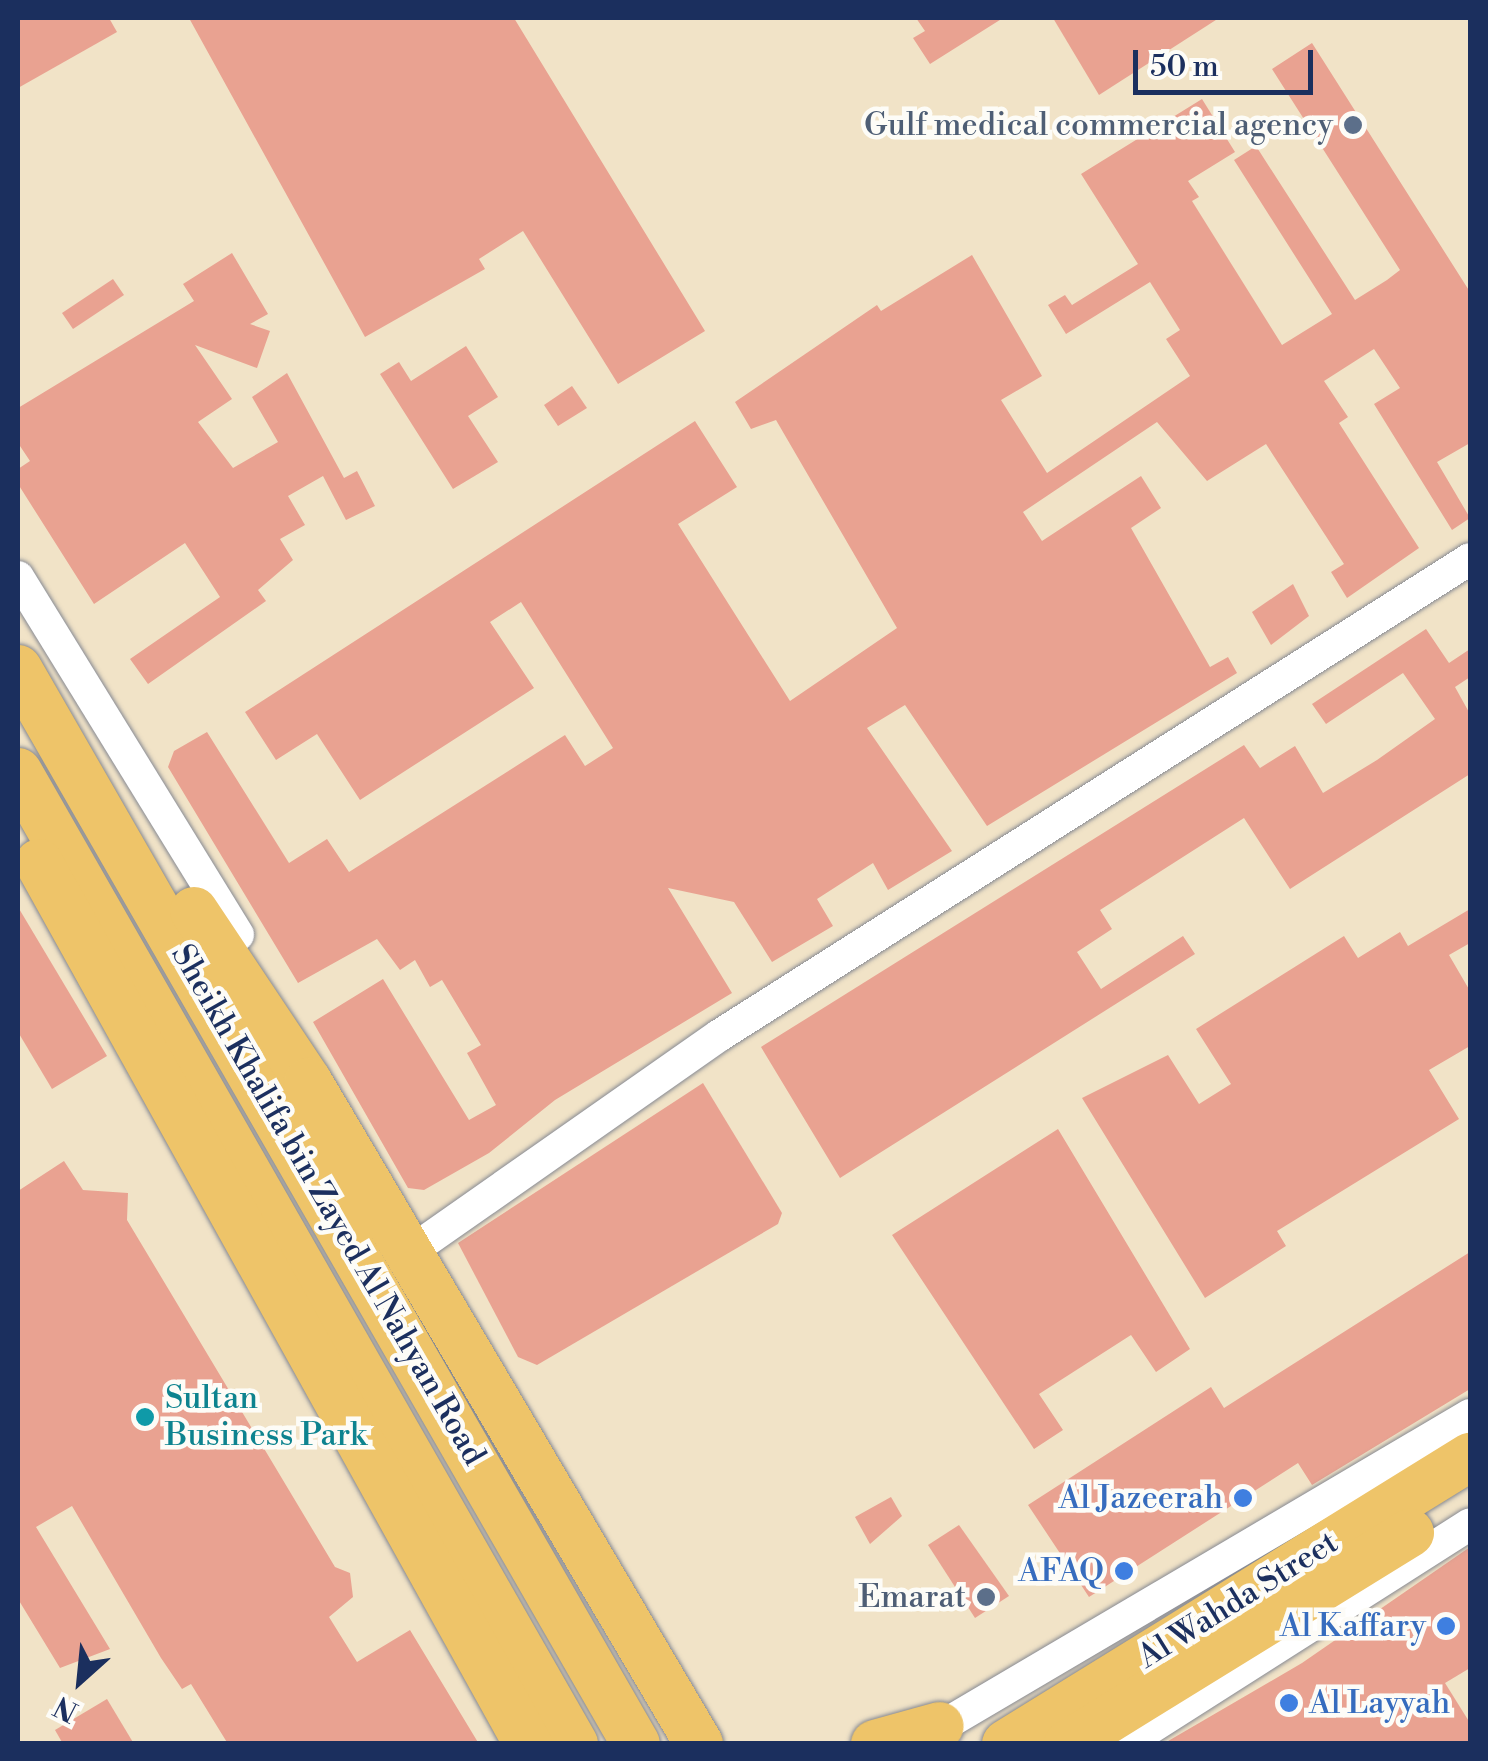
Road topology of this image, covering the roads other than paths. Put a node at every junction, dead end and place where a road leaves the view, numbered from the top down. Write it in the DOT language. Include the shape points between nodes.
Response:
graph roads {
  1 [pos="1470,559"];
  2 [pos="18,577"];
  3 [pos="18,669"];
  4 [pos="76,767"];
  5 [pos="18,772"];
  6 [pos="18,820"];
  7 [pos="18,866"];
  8 [pos="308,1082"];
  9 [pos="410,1252"];
  10 [pos="274,1284"];
  11 [pos="1470,1415"];
  12 [pos="1470,1457"];
  13 [pos="1470,1496"];
  14 [pos="1470,1524"];
  15 [pos="1211,1635"];
  16 [pos="668,1686"];
  17 [pos="927,1735"];
  18 [pos="528,1744"];
  19 [pos="574,1744"];
  20 [pos="636,1744"];
  21 [pos="700,1744"];
  22 [pos="730,1744"];
  23 [pos="874,1744"];
  24 [pos="1006,1744"];
  25 [pos="1068,1744"];
  26 [pos="1125,1744"];
  1 -- 9 [label="street" via="720,1035"];
  2 -- 8 [label="street" via="281,1002"];
  3 -- 4 [label="highway, Sheikh Khalifa bin Zayed Al Nahyan Road"];
  4 -- 8 [label="highway" via="138,828"];
  4 -- 20 [label="highway, Sheikh Khalifa bin Zayed Al Nahyan Road"];
  5 -- 19 [label="highway, Sheikh Khalifa bin Zayed Al Nahyan Road"];
  6 -- 10 [label="highway"];
  7 -- 10 [label="street" via="228,1239"];
  8 -- 9 [label="highway"];
  9 -- 16 [label="highway"];
  10 -- 18 [label="highway"];
  11 -- 17 [label="street"];
  12 -- 15 [label="highway, Al Wahda Street"];
  13 -- 15 [label="highway, Al Wahda Street"];
  14 -- 26 [label="street"];
  15 -- 24 [label="highway, Al Wahda Street"];
  15 -- 25 [label="highway, Al Wahda Street"];
  16 -- 21 [label="highway"];
  16 -- 22 [label="highway"];
  17 -- 23 [label="highway"];
}
